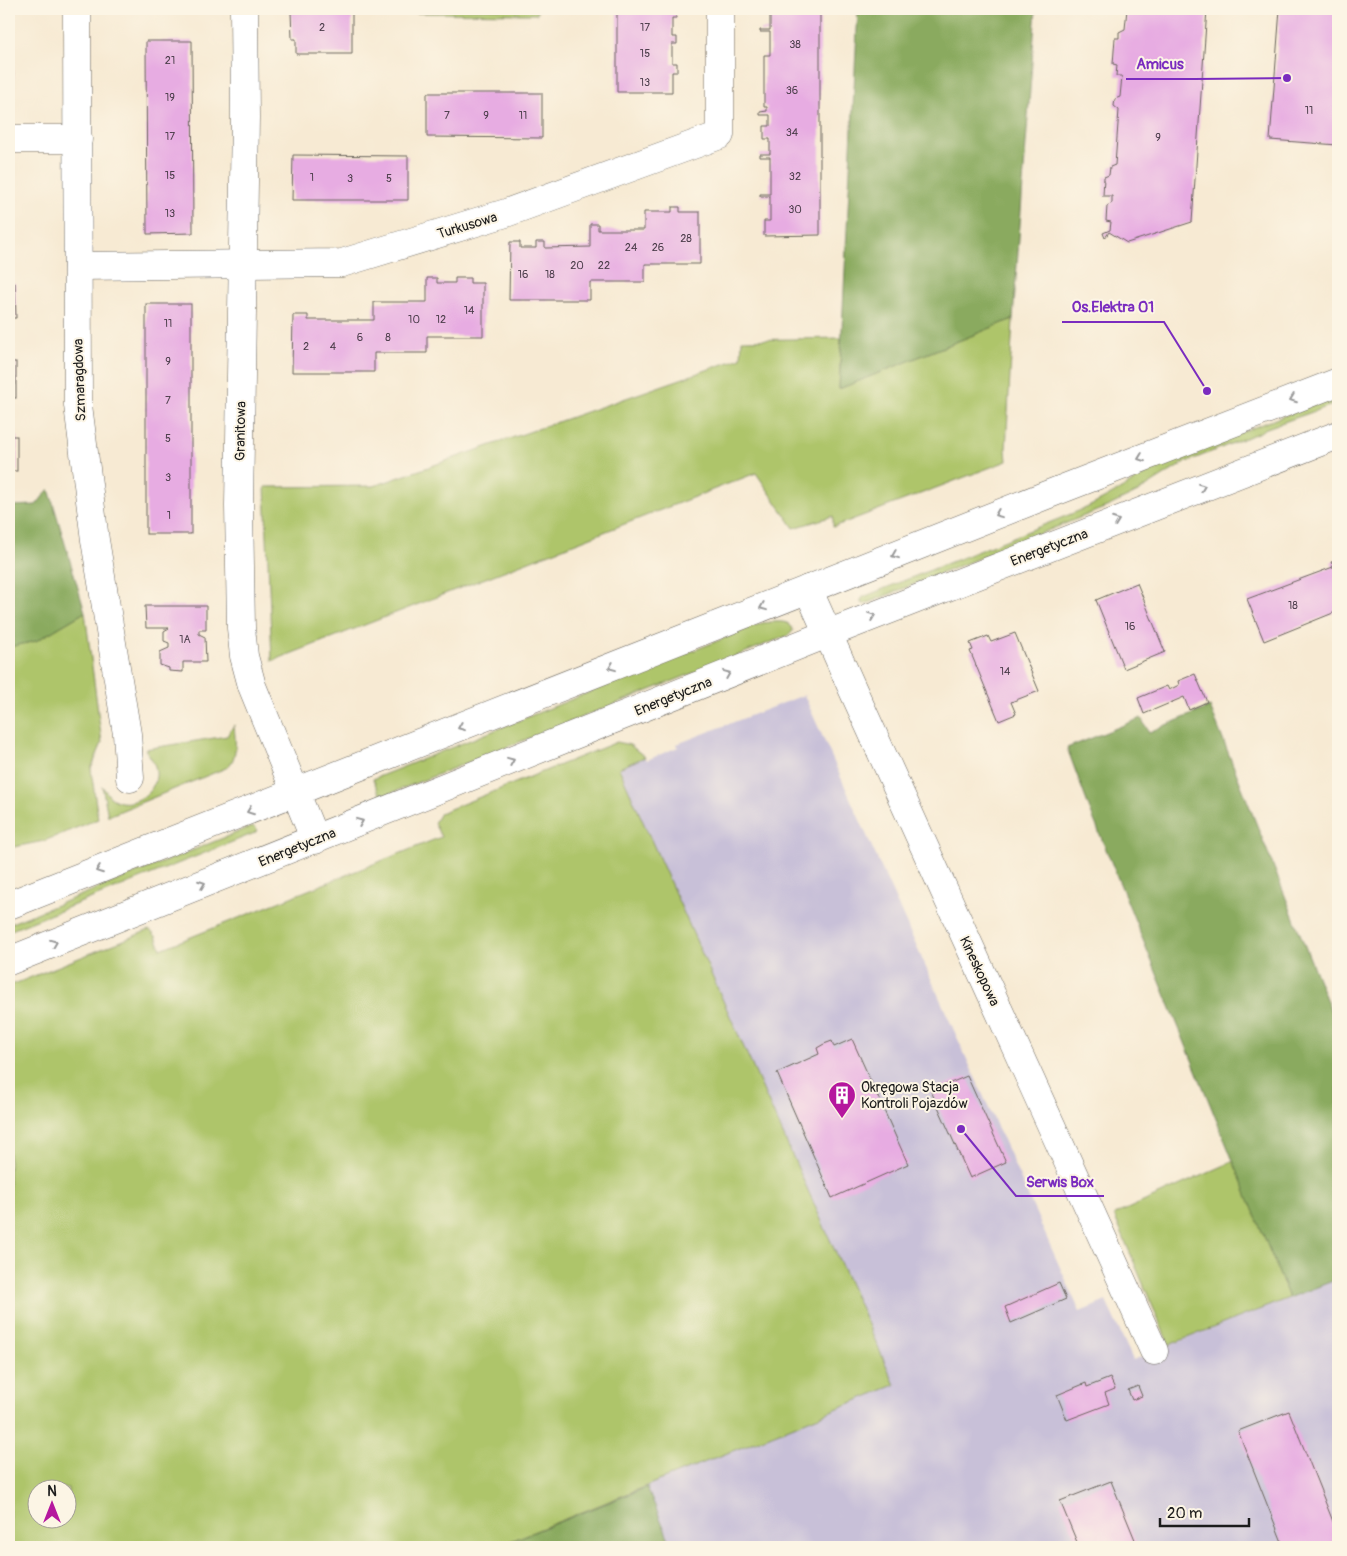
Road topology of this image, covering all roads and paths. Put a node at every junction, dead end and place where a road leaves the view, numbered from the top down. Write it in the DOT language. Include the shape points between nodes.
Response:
graph roads {
  1 [pos="77,9"];
  2 [pos="244,9"];
  3 [pos="720,9"];
  4 [pos="78,139"];
  5 [pos="9,140"];
  6 [pos="242,265"];
  7 [pos="78,266"];
  8 [pos="1338,382"];
  9 [pos="1338,435"];
  10 [pos="808,589"];
  11 [pos="827,634"];
  12 [pos="130,778"];
  13 [pos="296,793"];
  14 [pos="315,840"];
  15 [pos="9,906"];
  16 [pos="9,961"];
  17 [pos="1154,1351"];
  1 -- 4 [label="street, Szmaragdowa"];
  2 -- 6 [label="street, Granitowa"];
  3 -- 6 [label="street, Turkusowa" via="720,135 506,213 342,264"];
  4 -- 5 [label="street"];
  4 -- 7 [label="street, Szmaragdowa"];
  6 -- 7 [label="street, Turkusowa"];
  6 -- 13 [label="street, Granitowa" via="239,506 242,637 252,686"];
  7 -- 12 [label="street, Szmaragdowa" via="78,405 95,540 128,734"];
  8 -- 10 [label="street, one-way"];
  11 -- 9 [label="street, Energetyczna, one-way"];
  10 -- 11 [label="street, Kineskopowa"];
  10 -- 13 [label="street, one-way"];
  14 -- 11 [label="street, Energetyczna, one-way"];
  11 -- 17 [label="street, Kineskopowa"];
  13 -- 14 [label="street, Granitowa"];
  13 -- 15 [label="street, one-way"];
  16 -- 14 [label="street, Energetyczna, one-way"];
}
